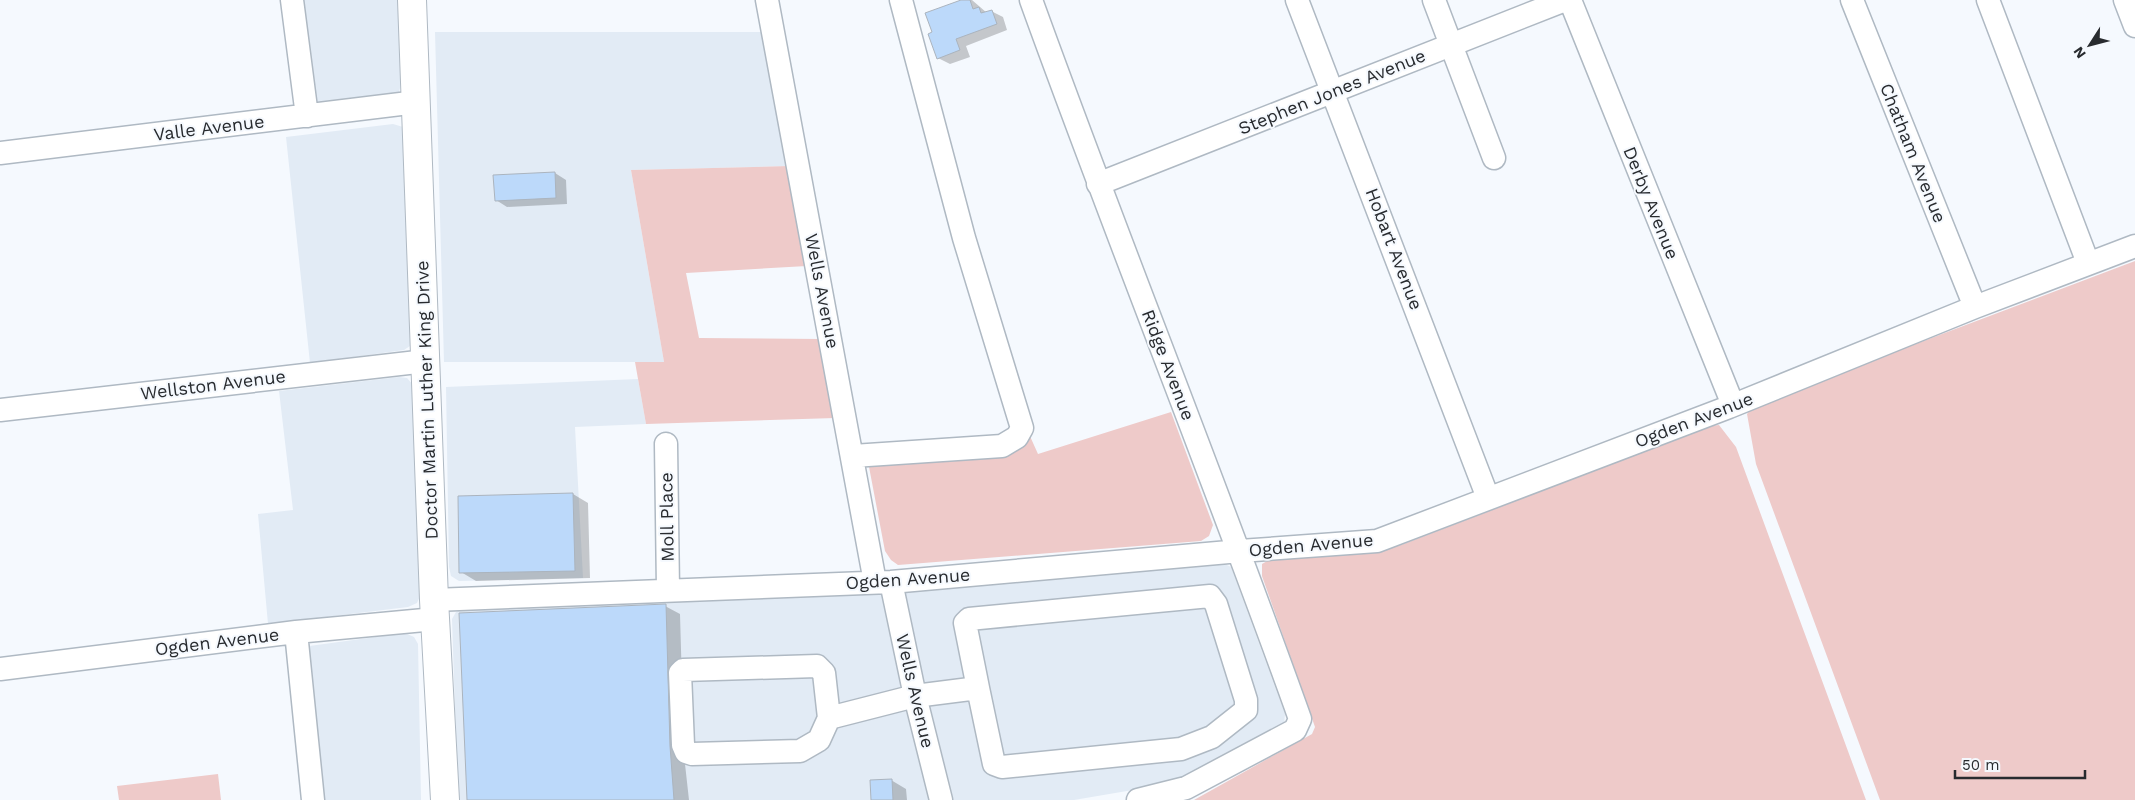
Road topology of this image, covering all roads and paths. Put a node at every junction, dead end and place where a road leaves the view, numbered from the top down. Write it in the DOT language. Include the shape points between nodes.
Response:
graph roads {
  1 [pos="292,0"];
  2 [pos="412,0"];
  3 [pos="767,0"];
  4 [pos="901,0"];
  5 [pos="1031,0"];
  6 [pos="1297,0"];
  7 [pos="1434,0"];
  8 [pos="1565,0"];
  9 [pos="1570,0"];
  10 [pos="1852,0"];
  11 [pos="1988,0"];
  12 [pos="2125,0"];
  13 [pos="2135,26"];
  14 [pos="1452,45"];
  15 [pos="1334,91"];
  16 [pos="417,102"];
  17 [pos="307,116"];
  18 [pos="0,153"];
  19 [pos="1494,158"];
  20 [pos="1098,184"];
  21 [pos="2135,246"];
  22 [pos="2088,263"];
  23 [pos="1974,306"];
  24 [pos="426,361"];
  25 [pos="1733,405"];
  26 [pos="0,410"];
  27 [pos="666,444"];
  28 [pos="853,456"];
  29 [pos="1488,498"];
  30 [pos="1240,551"];
  31 [pos="883,582"];
  32 [pos="668,590"];
  33 [pos="435,610"];
  34 [pos="296,632"];
  35 [pos="0,669"];
  36 [pos="978,688"];
  37 [pos="915,696"];
  38 [pos="829,718"];
  39 [pos="313,800"];
  40 [pos="445,800"];
  41 [pos="941,800"];
  42 [pos="1138,800"];
  1 -- 17 [label="street"];
  2 -- 16 [label="main road, Doctor Martin Luther King Drive"];
  3 -- 28 [label="street, Wells Avenue"];
  4 -- 28 [label="street" via="964,238 1022,428 1017,437 1002,446"];
  5 -- 20 [label="street, Ridge Avenue"];
  6 -- 15 [label="street, Hobart Avenue"];
  7 -- 14 [label="street"];
  8 -- 14 [label="street, Stephen Jones Avenue"];
  9 -- 25 [label="street, Derby Avenue"];
  10 -- 23 [label="street, Chatham Avenue"];
  11 -- 22 [label="street"];
  12 -- 13 [label="street"];
  14 -- 15 [label="street, Stephen Jones Avenue"];
  14 -- 19 [label="street"];
  15 -- 20 [label="street, Stephen Jones Avenue"];
  15 -- 29 [label="street, Hobart Avenue"];
  16 -- 17 [label="street, Valle Avenue"];
  16 -- 24 [label="main road, Doctor Martin Luther King Drive"];
  17 -- 18 [label="street, Valle Avenue"];
  20 -- 30 [label="street, Ridge Avenue"];
  21 -- 22 [label="street, Ogden Avenue"];
  22 -- 23 [label="street, Ogden Avenue"];
  23 -- 25 [label="street, Ogden Avenue"];
  24 -- 26 [label="street, Wellston Avenue"];
  24 -- 33 [label="main road, Doctor Martin Luther King Drive"];
  25 -- 29 [label="street, Ogden Avenue"];
  27 -- 32 [label="street, Moll Place"];
  28 -- 31 [label="street, Wells Avenue"];
  29 -- 30 [label="street, Ogden Avenue" via="1377,541"];
  30 -- 31 [label="street, Ogden Avenue"];
  30 -- 42 [label="street, Ridge Avenue" via="1300,719 1295,730 1186,788"];
  31 -- 32 [label="street, Ogden Avenue"];
  31 -- 37 [label="street, Wells Avenue"];
  32 -- 33 [label="street, Ogden Avenue"];
  33 -- 34 [label="street, Ogden Avenue"];
  33 -- 40 [label="main road, Doctor Martin Luther King Drive"];
  34 -- 35 [label="street, Ogden Avenue"];
  34 -- 39 [label="street"];
  36 -- 36 [label="street" via="994,764 1002,768 1181,750 1212,737 1246,710 1246,700 1216,604 1210,596 969,619 965,623"];
  36 -- 37 [label="street"];
  37 -- 38 [label="street"];
  37 -- 41 [label="street, Wells Avenue"];
  38 -- 38 [label="street" via="824,673 817,666 683,670 680,673 683,745 686,752 692,754 800,751 819,740"];
}
